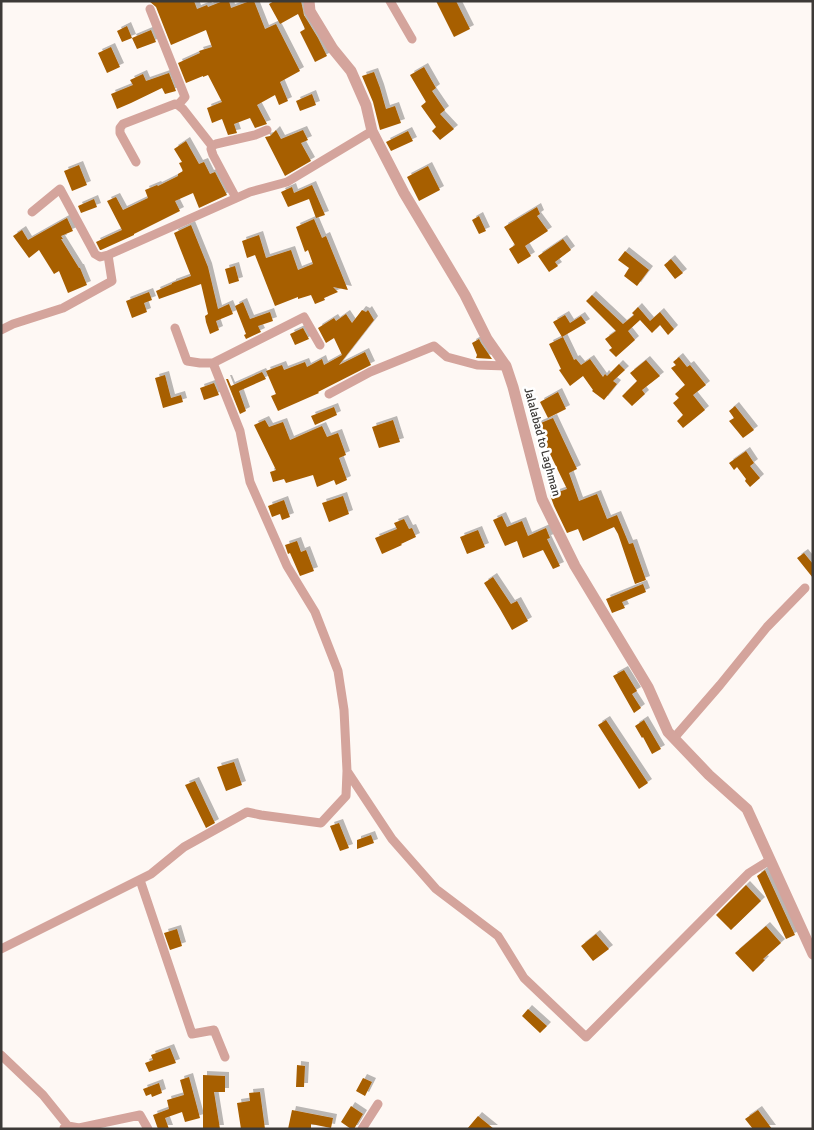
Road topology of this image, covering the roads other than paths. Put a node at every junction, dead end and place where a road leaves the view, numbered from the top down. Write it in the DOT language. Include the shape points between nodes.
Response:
graph roads {
  1 [pos="309,1"];
  2 [pos="390,1"];
  3 [pos="150,9"];
  4 [pos="412,39"];
  5 [pos="178,105"];
  6 [pos="266,130"];
  7 [pos="372,131"];
  8 [pos="212,146"];
  9 [pos="136,162"];
  10 [pos="236,198"];
  11 [pos="32,212"];
  12 [pos="108,255"];
  13 [pos="175,328"];
  14 [pos="1,330"];
  15 [pos="320,345"];
  16 [pos="213,363"];
  17 [pos="506,366"];
  18 [pos="329,394"];
  19 [pos="805,588"];
  20 [pos="674,738"];
  21 [pos="347,771"];
  22 [pos="770,860"];
  23 [pos="140,880"];
  24 [pos="1,949"];
  25 [pos="813,954"];
  26 [pos="1,1055"];
  27 [pos="225,1056"];
  28 [pos="378,1104"];
  29 [pos="65,1127"];
  30 [pos="148,1129"];
  31 [pos="362,1129"];
  1 -- 7 [label="street, Jalalabad to Laghman" via="310,11 352,71 366,105"];
  2 -- 4 [label="street"];
  3 -- 5 [label="street" via="185,96"];
  5 -- 8 [label="street"];
  5 -- 9 [label="street" via="123,124 120,128"];
  6 -- 8 [label="street"];
  7 -- 10 [label="street" via="287,182"];
  7 -- 17 [label="street, Jalalabad to Laghman" via="487,339"];
  8 -- 10 [label="street" via="213,155"];
  10 -- 12 [label="street"];
  11 -- 12 [label="street" via="60,189 95,254 100,257"];
  12 -- 14 [label="street" via="112,281 63,308"];
  13 -- 16 [label="street" via="187,361"];
  15 -- 16 [label="street" via="304,317"];
  16 -- 21 [label="street" via="240,431 250,482 287,566 315,612 338,671"];
  17 -- 18 [label="street" via="477,365 447,357 434,346 370,372"];
  17 -- 20 [label="street, Jalalabad to Laghman" via="542,499 575,566 648,687 668,732"];
  19 -- 20 [label="street" via="767,627"];
  20 -- 22 [label="street, Jalalabad to Laghman" via="747,809"];
  21 -- 22 [label="street" via="392,839 436,889 498,936 524,978 586,1037 749,873"];
  21 -- 23 [label="street" via="346,796 321,823 247,812 184,847"];
  22 -- 25 [label="street, Jalalabad to Laghman"];
  23 -- 24 [label="street"];
  23 -- 27 [label="street" via="192,1034 214,1030"];
  26 -- 29 [label="street" via="43,1095"];
  28 -- 31 [label="street"];
  29 -- 30 [label="street" via="79,1128 140,1115"];
}
